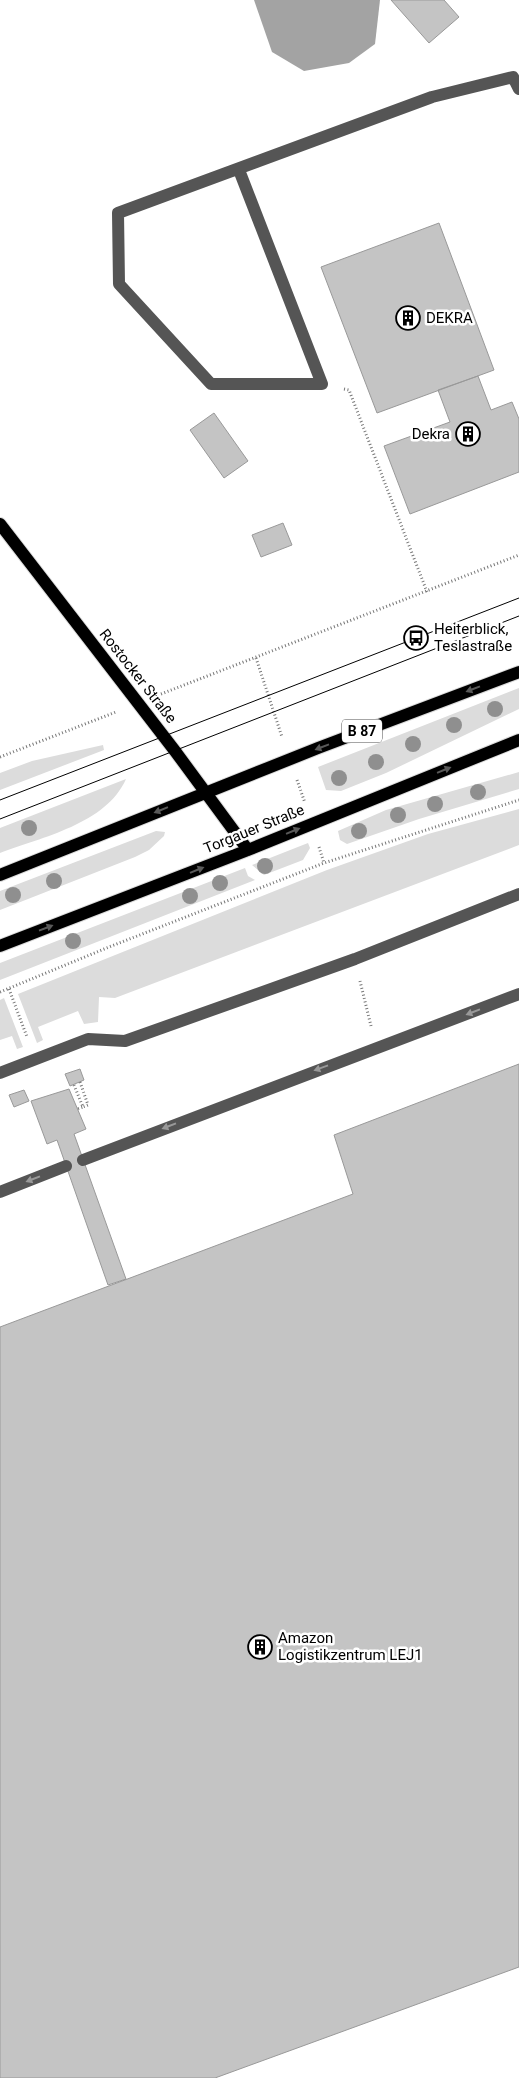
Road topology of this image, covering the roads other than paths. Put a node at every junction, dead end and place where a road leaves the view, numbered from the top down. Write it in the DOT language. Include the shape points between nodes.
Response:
graph roads {
  1 [pos="519,90"];
  2 [pos="240,170"];
  3 [pos="0,524"];
  4 [pos="519,672"];
  5 [pos="519,740"];
  6 [pos="206,792"];
  7 [pos="248,850"];
  8 [pos="0,874"];
  9 [pos="519,894"];
  10 [pos="0,946"];
  11 [pos="519,994"];
  12 [pos="0,1073"];
  13 [pos="84,1160"];
  14 [pos="66,1166"];
  15 [pos="0,1192"];
  1 -- 2 [label="lane" via="513,77 432,97"];
  2 -- 2 [label="lane" via="118,213 119,284 211,384 322,384"];
  3 -- 6 [label="main road, Rostocker Straße"];
  4 -- 6 [label="main road, B 87, one-way"];
  7 -- 5 [label="main road, Torgauer Straße, one-way"];
  6 -- 7 [label="main road, Rostocker Straße"];
  6 -- 8 [label="main road, B 87, one-way"];
  10 -- 7 [label="main road, Torgauer Straße, one-way"];
  9 -- 12 [label="lane" via="355,959 125,1041 88,1039"];
  11 -- 13 [label="lane, one-way"];
  14 -- 15 [label="lane, one-way"];
}
